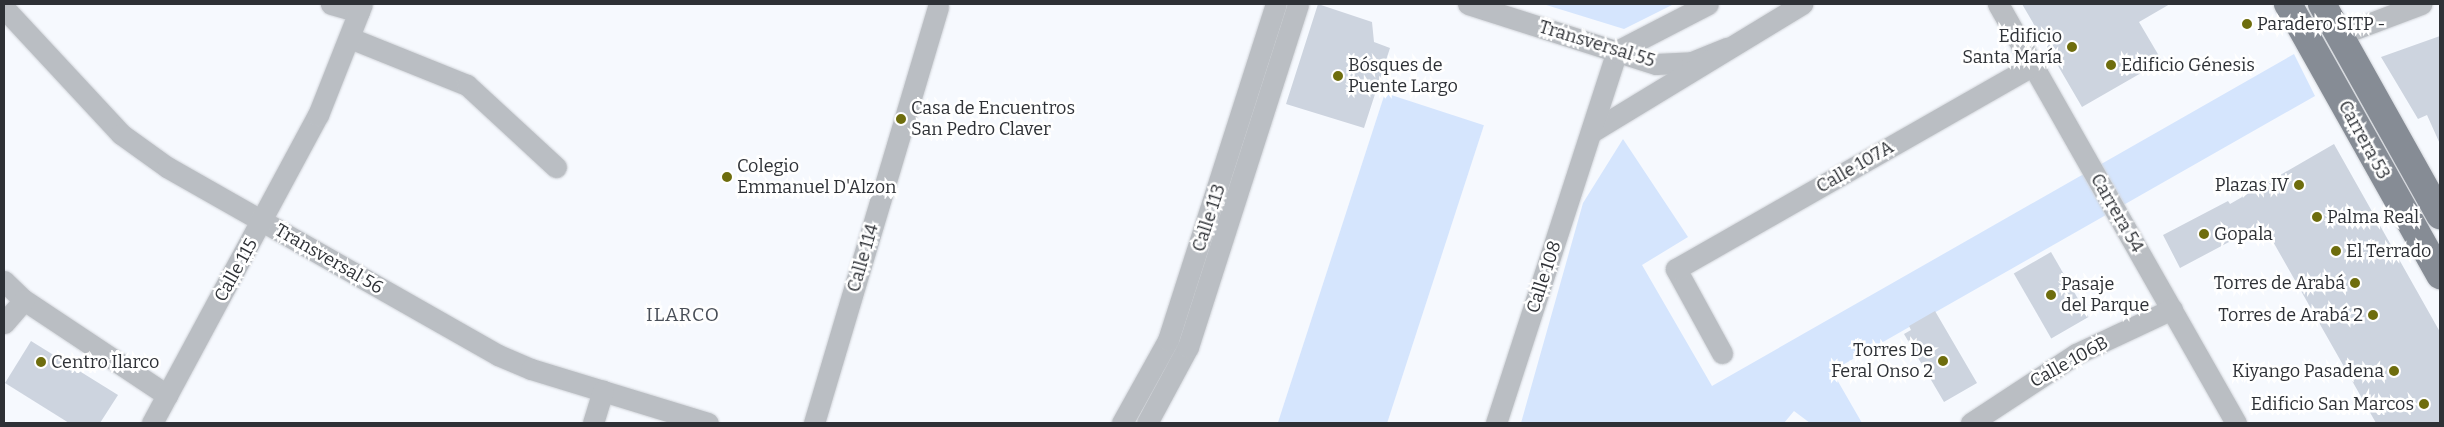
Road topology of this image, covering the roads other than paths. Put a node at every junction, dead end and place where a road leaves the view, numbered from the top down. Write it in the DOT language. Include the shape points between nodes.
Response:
graph roads {
  1 [pos="332,4"];
  2 [pos="1276,4"];
  3 [pos="1298,4"];
  4 [pos="1468,4"];
  5 [pos="1708,4"];
  6 [pos="1802,4"];
  7 [pos="1998,4"];
  8 [pos="2288,4"];
  9 [pos="2322,4"];
  10 [pos="2421,4"];
  11 [pos="938,7"];
  12 [pos="4,8"];
  13 [pos="360,8"];
  14 [pos="2339,35"];
  15 [pos="350,38"];
  16 [pos="1727,48"];
  17 [pos="1617,51"];
  18 [pos="2033,64"];
  19 [pos="1593,131"];
  20 [pos="556,167"];
  21 [pos="2440,215"];
  22 [pos="262,220"];
  23 [pos="2440,275"];
  24 [pos="4,281"];
  25 [pos="24,300"];
  26 [pos="2172,309"];
  27 [pos="4,323"];
  28 [pos="1168,340"];
  29 [pos="1188,347"];
  30 [pos="1722,353"];
  31 [pos="603,391"];
  32 [pos="167,395"];
  33 [pos="152,423"];
  34 [pos="593,423"];
  35 [pos="708,423"];
  36 [pos="814,423"];
  37 [pos="1122,423"];
  38 [pos="1146,423"];
  39 [pos="1496,423"];
  40 [pos="1971,423"];
  41 [pos="2236,423"];
  1 -- 13 [label="street"];
  2 -- 28 [label="street, Calle 113"];
  3 -- 29 [label="street, Calle 113"];
  4 -- 17 [label="street, Transversal 55"];
  5 -- 17 [label="street"];
  6 -- 16 [label="street"];
  7 -- 18 [label="street, Carrera 54"];
  8 -- 23 [label="main road, Carrera 53"];
  9 -- 14 [label="main road, Carrera 53"];
  10 -- 14 [label="street"];
  11 -- 36 [label="street, Calle 114"];
  12 -- 22 [label="street, Transversal 56" via="122,134 167,167"];
  13 -- 15 [label="street, Calle 115"];
  14 -- 21 [label="main road, Carrera 53"];
  15 -- 20 [label="street" via="467,85"];
  15 -- 22 [label="street, Calle 115" via="318,115"];
  16 -- 17 [label="street, Transversal 55" via="1675,65 1656,64"];
  16 -- 19 [label="street"];
  17 -- 19 [label="street, Calle 108"];
  18 -- 26 [label="street, Carrera 54"];
  18 -- 30 [label="street, Calle 107A" via="1676,269"];
  19 -- 39 [label="street, Calle 108"];
  22 -- 31 [label="street, Transversal 56" via="498,355"];
  22 -- 32 [label="street, Calle 115"];
  24 -- 25 [label="street"];
  25 -- 27 [label="street"];
  25 -- 32 [label="street"];
  26 -- 40 [label="street, Calle 106B" via="2076,354"];
  26 -- 41 [label="street, Carrera 54"];
  28 -- 29 [label="street"];
  28 -- 37 [label="street, Calle 113"];
  29 -- 38 [label="street, Calle 113"];
  31 -- 34 [label="street"];
  31 -- 35 [label="street, Transversal 56"];
  32 -- 33 [label="street, Calle 115"];
}
